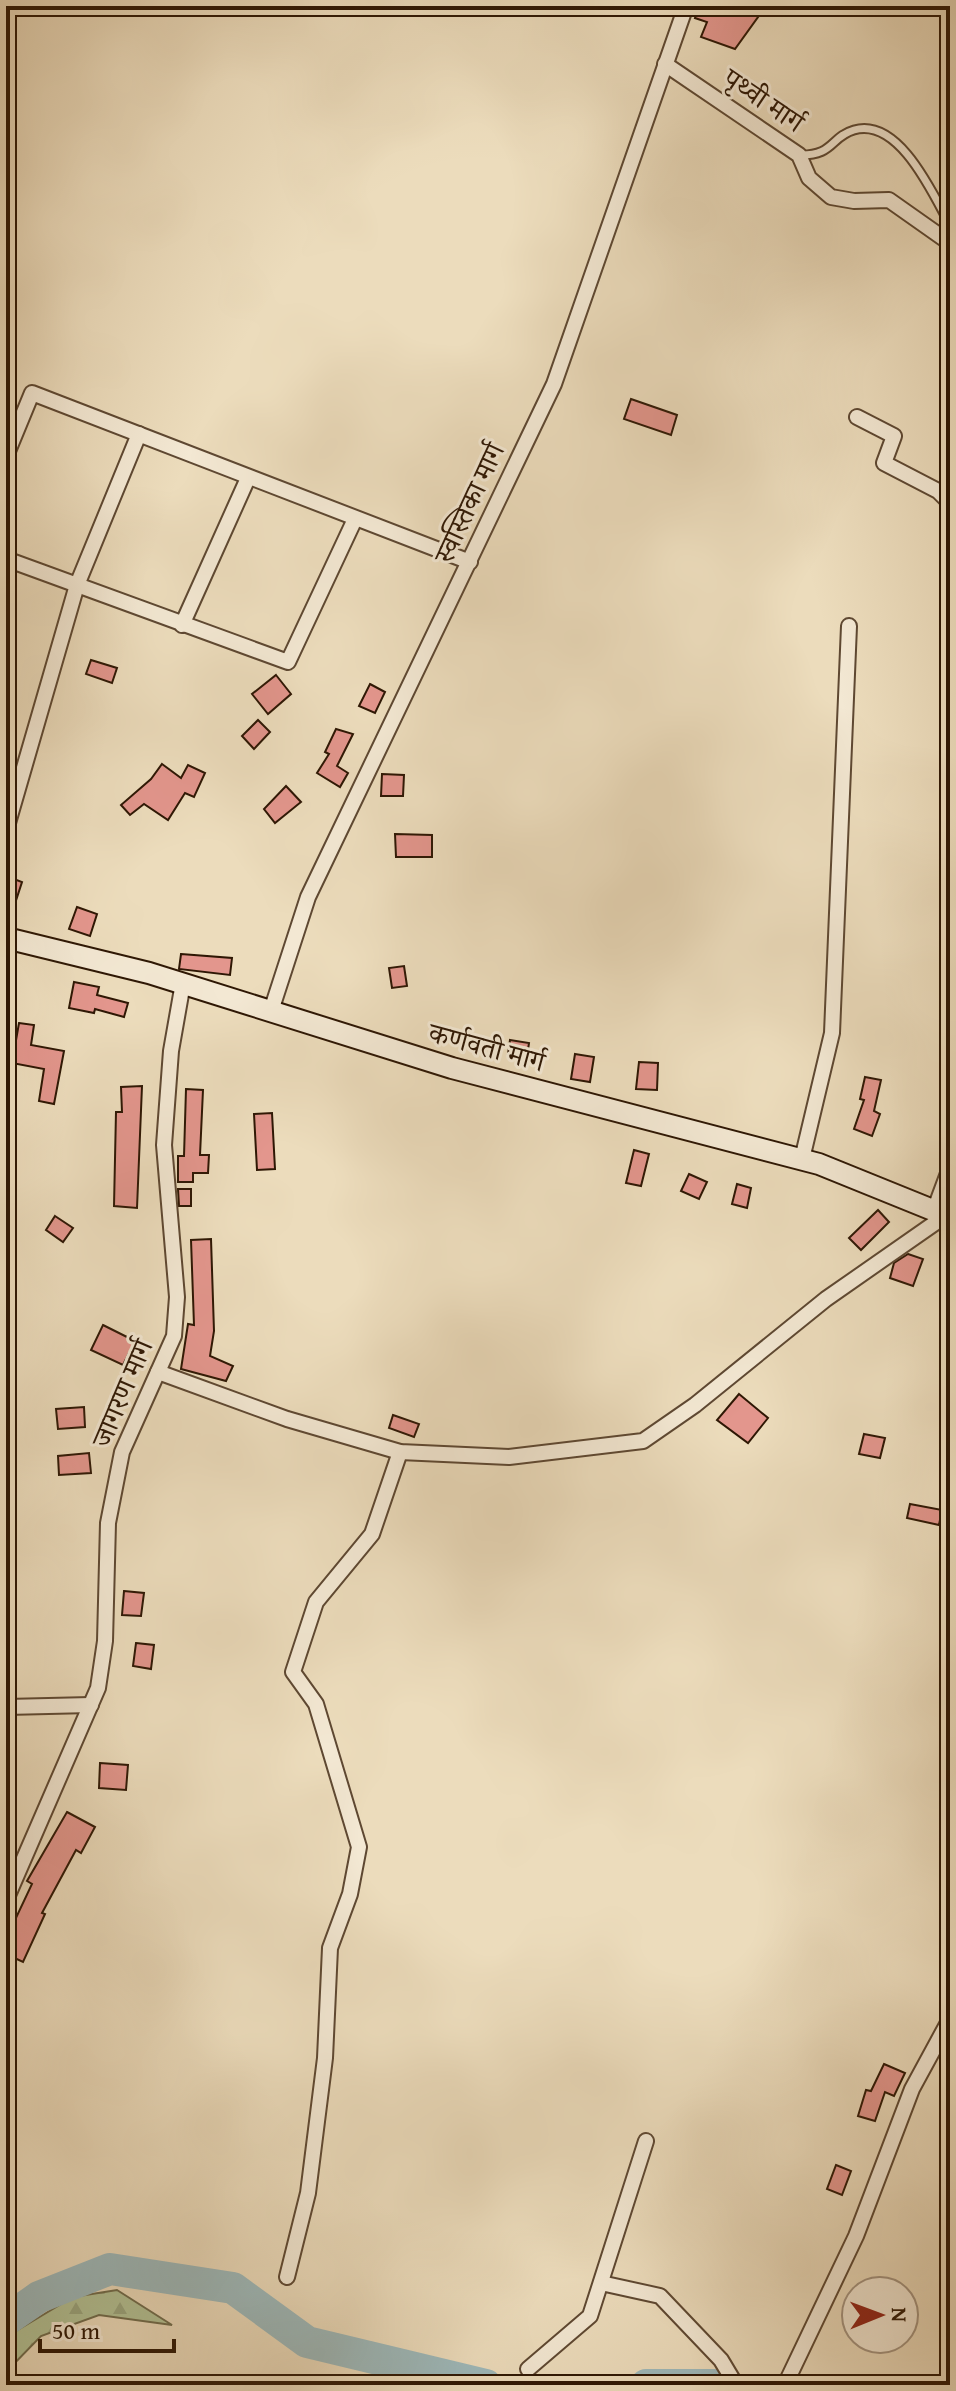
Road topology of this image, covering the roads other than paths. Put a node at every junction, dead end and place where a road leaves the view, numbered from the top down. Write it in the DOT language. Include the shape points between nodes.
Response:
graph roads {
  1 [pos="686,6"];
  2 [pos="665,64"];
  3 [pos="799,155"];
  4 [pos="950,225"];
  5 [pos="950,243"];
  6 [pos="857,417"];
  7 [pos="139,434"];
  8 [pos="6,456"];
  9 [pos="248,478"];
  10 [pos="950,503"];
  11 [pos="355,519"];
  12 [pos="6,559"];
  13 [pos="470,562"];
  14 [pos="77,585"];
  15 [pos="182,625"];
  16 [pos="849,626"];
  17 [pos="6,830"];
  18 [pos="6,938"];
  19 [pos="183,983"];
  20 [pos="271,1011"];
  21 [pos="802,1159"];
  22 [pos="950,1168"];
  23 [pos="943,1215"];
  24 [pos="158,1372"];
  25 [pos="400,1452"];
  26 [pos="91,1705"];
  27 [pos="6,1707"];
  28 [pos="6,1900"];
  29 [pos="950,2019"];
  30 [pos="646,2141"];
  31 [pos="287,2277"];
  32 [pos="601,2283"];
  33 [pos="528,2369"];
  34 [pos="787,2381"];
  35 [pos="736,2385"];
  1 -- 2 [label="street, स्वस्तिका मार्ग"];
  2 -- 3 [label="street, पृथ्वी मार्ग"];
  2 -- 13 [label="street, स्वस्तिका मार्ग" via="554,384"];
  3 -- 4 [label="lane" via="819,156 853,130 877,130 898,142"];
  3 -- 5 [label="street, पृथ्वी मार्ग" via="809,178 831,197 889,200"];
  6 -- 10 [label="street" via="894,436 884,463 938,491"];
  7 -- 8 [label="street" via="32,393"];
  7 -- 9 [label="street"];
  7 -- 14 [label="street"];
  9 -- 11 [label="street"];
  9 -- 15 [label="street"];
  11 -- 13 [label="street"];
  11 -- 15 [label="street" via="288,662"];
  12 -- 14 [label="street"];
  13 -- 20 [label="street, स्वस्तिका मार्ग" via="308,897"];
  14 -- 15 [label="street"];
  14 -- 17 [label="street"];
  16 -- 21 [label="street" via="832,1033"];
  18 -- 19 [label="main road, कर्णवती मार्ग"];
  19 -- 20 [label="main road, कर्णवती मार्ग"];
  19 -- 24 [label="street, जागरण मार्ग" via="164,1145 177,1297 174,1336"];
  20 -- 21 [label="main road, कर्णवती मार्ग" via="452,1068"];
  21 -- 23 [label="main road, कर्णवती मार्ग"];
  22 -- 23 [label="street"];
  23 -- 25 [label="street" via="643,1441 509,1457"];
  24 -- 25 [label="street" via="287,1419"];
  24 -- 26 [label="street, जागरण मार्ग" via="122,1452 108,1523 105,1641"];
  25 -- 31 [label="street" via="372,1534 316,1602 293,1672 316,1704 359,1847 350,1894 330,1948 325,2058 308,2193"];
  26 -- 27 [label="street"];
  26 -- 28 [label="street, जागरण मार्ग"];
  29 -- 34 [label="street" via="912,2089 856,2236"];
  30 -- 32 [label="street"];
  32 -- 33 [label="street" via="590,2316"];
  32 -- 35 [label="street" via="660,2296 721,2360"];
}
